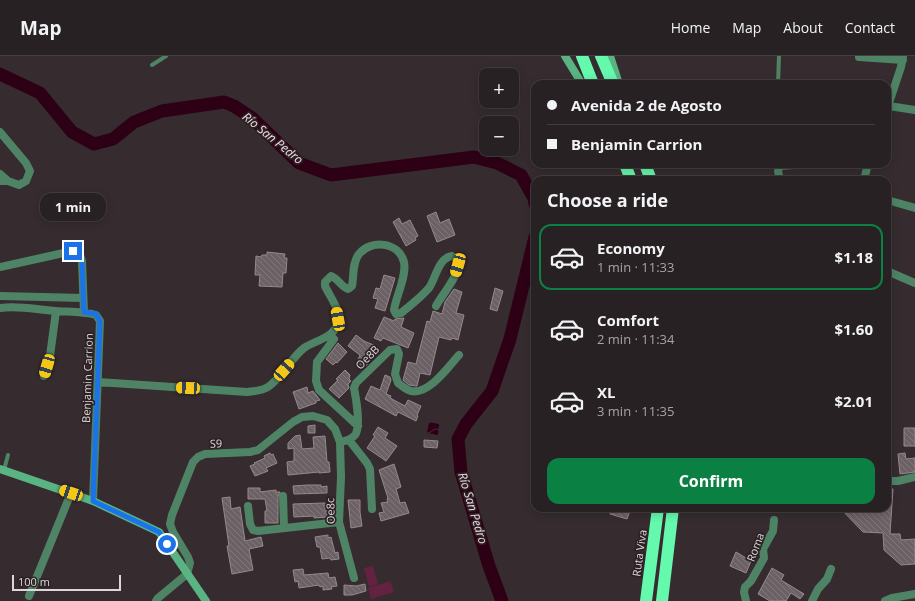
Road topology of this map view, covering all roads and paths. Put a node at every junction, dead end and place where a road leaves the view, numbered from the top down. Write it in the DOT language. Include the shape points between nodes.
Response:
graph roads {
  1 [pos="166,56"];
  2 [pos="565,56"];
  3 [pos="582,56"];
  4 [pos="601,56"];
  5 [pos="610,56"];
  6 [pos="779,56"];
  7 [pos="859,57"];
  8 [pos="903,58"];
  9 [pos="152,65"];
  10 [pos="580,80"];
  11 [pos="591,80"];
  12 [pos="611,80"];
  13 [pos="618,80"];
  14 [pos="778,80"];
  15 [pos="891,89"];
  16 [pos="891,108"];
  17 [pos="915,110"];
  18 [pos="0,132"];
  19 [pos="0,174"];
  20 [pos="4,181"];
  21 [pos="891,201"];
  22 [pos="915,208"];
  23 [pos="0,267"];
  24 [pos="891,273"];
  25 [pos="915,283"];
  26 [pos="0,296"];
  27 [pos="83,298"];
  28 [pos="436,306"];
  29 [pos="0,308"];
  30 [pos="56,311"];
  31 [pos="84,312"];
  32 [pos="334,339"];
  33 [pos="459,355"];
  34 [pos="44,376"];
  35 [pos="98,382"];
  36 [pos="358,426"];
  37 [pos="345,441"];
  38 [pos="8,455"];
  39 [pos="2,469"];
  40 [pos="915,477"];
  41 [pos="891,481"];
  42 [pos="71,493"];
  43 [pos="283,496"];
  44 [pos="93,501"];
  45 [pos="248,506"];
  46 [pos="372,509"];
  47 [pos="658,512"];
  48 [pos="672,512"];
  49 [pos="774,520"];
  50 [pos="339,522"];
  51 [pos="284,528"];
  52 [pos="831,569"];
  53 [pos="187,574"];
  54 [pos="354,578"];
  55 [pos="915,594"];
  56 [pos="29,596"];
  57 [pos="156,601"];
  58 [pos="206,601"];
  59 [pos="646,601"];
  60 [pos="662,601"];
  61 [pos="746,601"];
  62 [pos="812,601"];
  63 [pos="885,601"];
  1 -- 9 [label="lane"];
  2 -- 10 [label="main road"];
  3 -- 11 [label="highway"];
  4 -- 12 [label="highway"];
  5 -- 13 [label="main road"];
  6 -- 14 [label="lane"];
  7 -- 8 [label="street"];
  8 -- 15 [label="street"];
  16 -- 17 [label="street"];
  18 -- 20 [label="street" via="30,171 26,181 19,185"];
  19 -- 20 [label="street"];
  21 -- 22 [label="street"];
  23 -- 27 [label="street" via="78,252 82,261"];
  24 -- 25 [label="street"];
  26 -- 27 [label="street"];
  27 -- 31 [label="street"];
  28 -- 35 [label="street" via="456,274 456,259 447,256 429,288 401,313 396,314 395,302 404,273 403,260 396,249 382,244 360,252 353,271 352,286 348,289 331,276 325,282 336,308 338,319 334,331 299,352 267,388 247,392"];
  29 -- 30 [label="street"];
  30 -- 31 [label="street"];
  30 -- 34 [label="street" via="50,356"];
  31 -- 35 [label="street, Benjamin Carrion" via="96,314 100,321"];
  32 -- 36 [label="street" via="317,362 316,381 319,390"];
  33 -- 36 [label="street, Oe8B" via="430,386 423,390 411,391 398,383 395,374 399,354 397,349 390,350 356,383 354,388"];
  35 -- 44 [label="street, Benjamin Carrion"];
  36 -- 37 [label="street" via="355,435"];
  37 -- 46 [label="street" via="370,469"];
  37 -- 50 [label="street, Oe8c"];
  37 -- 53 [label="street, S9" via="327,420 313,416 302,417 258,450 204,454 198,457 193,462 170,524 188,557 190,563"];
  38 -- 39 [label="lane"];
  39 -- 42 [label="main road"];
  40 -- 41 [label="street"];
  42 -- 44 [label="main road"];
  42 -- 56 [label="street"];
  43 -- 51 [label="street"];
  44 -- 53 [label="main road" via="159,532"];
  45 -- 51 [label="street" via="253,530"];
  47 -- 59 [label="highway, Ruta Viva"];
  48 -- 60 [label="highway"];
  49 -- 61 [label="street, Roma" via="773,531 764,550 764,558 745,587"];
  50 -- 51 [label="street"];
  50 -- 54 [label="street, Oe8c"];
  52 -- 62 [label="street"];
  53 -- 57 [label="street"];
  53 -- 58 [label="main road"];
  55 -- 63 [label="street"];
}
